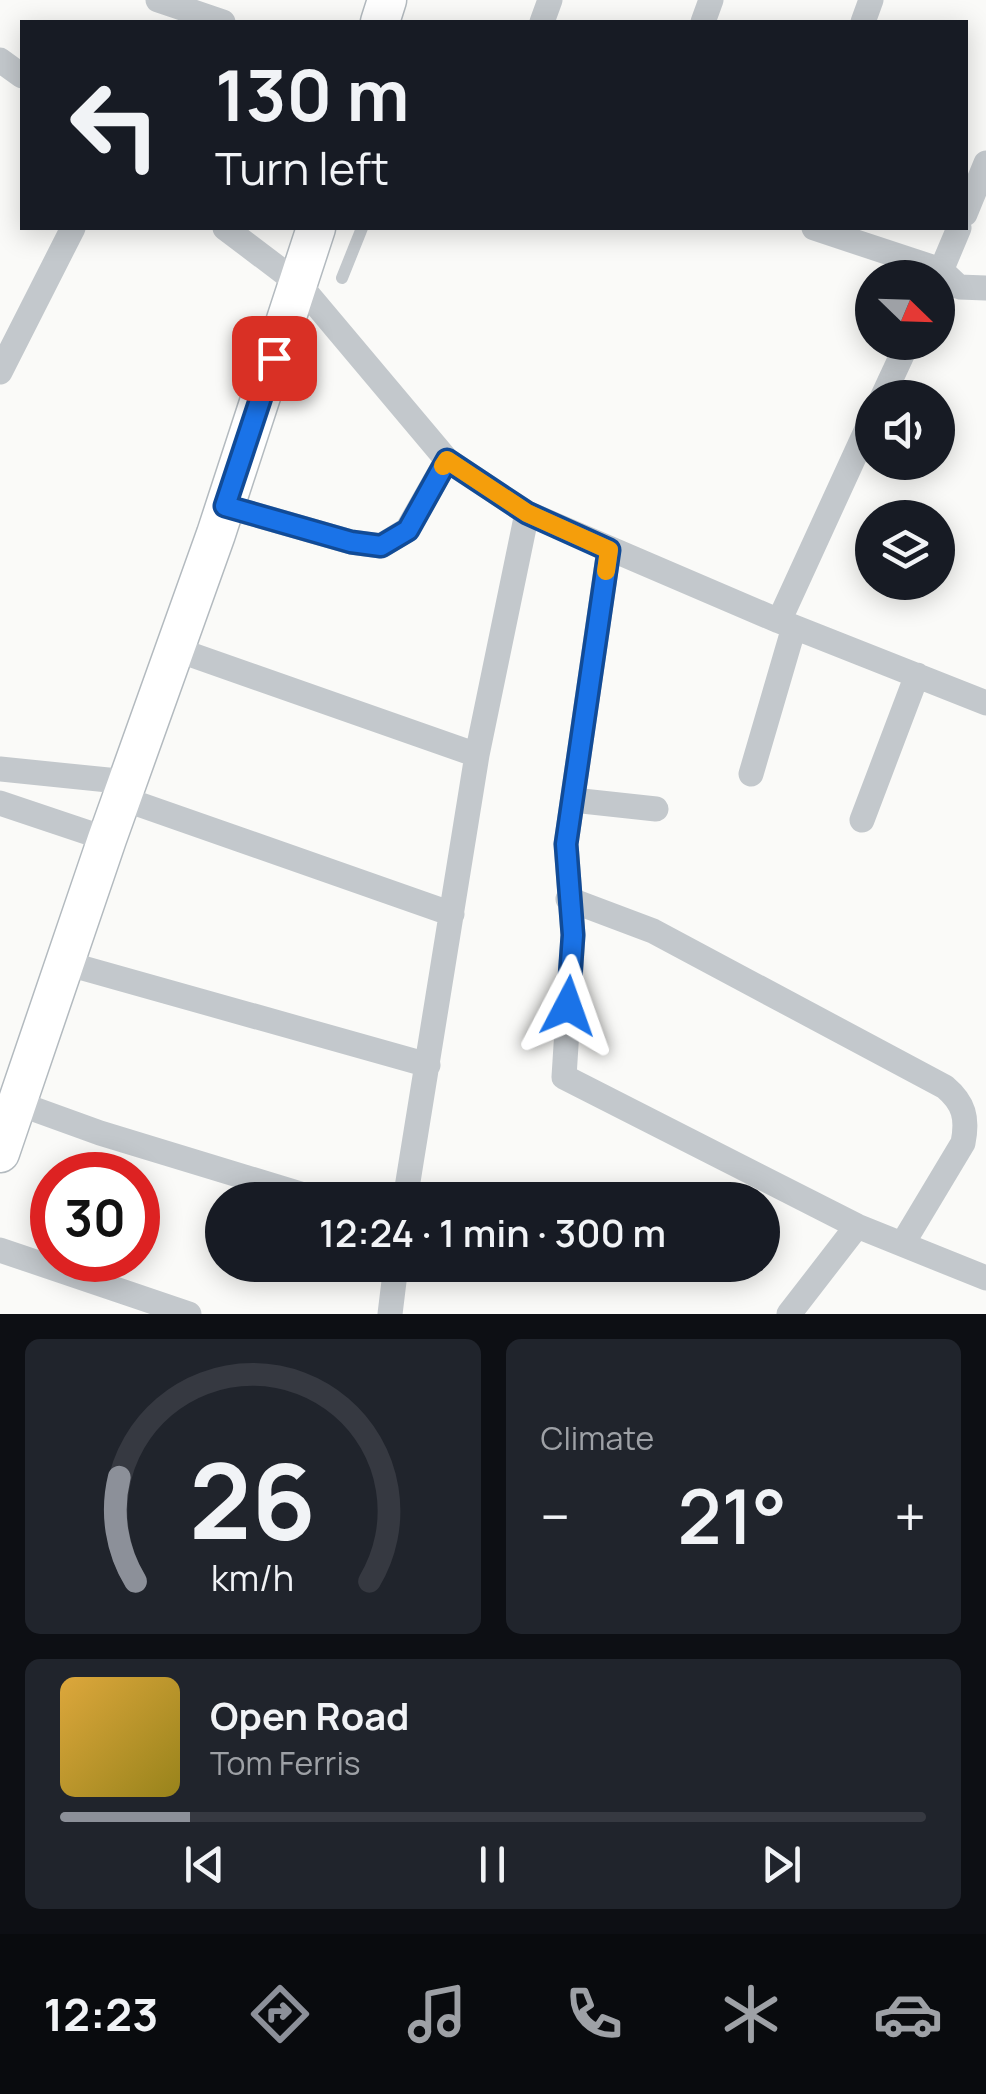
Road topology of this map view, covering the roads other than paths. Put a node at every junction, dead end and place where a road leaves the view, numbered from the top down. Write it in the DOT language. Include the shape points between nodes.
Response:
graph roads {
  1 [pos="158,0"];
  2 [pos="216,20"];
  3 [pos="986,163"];
  4 [pos="968,207"];
  5 [pos="72,230"];
  6 [pos="229,230"];
  7 [pos="315,230"];
  8 [pos="361,230"];
  9 [pos="819,230"];
  10 [pos="958,230"];
  11 [pos="901,260"];
  12 [pos="945,260"];
  13 [pos="342,278"];
  14 [pos="955,283"];
  15 [pos="298,284"];
  16 [pos="986,288"];
  17 [pos="0,372"];
  18 [pos="855,459"];
  19 [pos="447,460"];
  20 [pos="225,506"];
  21 [pos="527,513"];
  22 [pos="609,550"];
  23 [pos="786,624"];
  24 [pos="174,649"];
  25 [pos="917,675"];
  26 [pos="986,703"];
  27 [pos="477,755"];
  28 [pos="0,769"];
  29 [pos="751,774"];
  30 [pos="125,790"];
  31 [pos="573,800"];
  32 [pos="0,802"];
  33 [pos="656,809"];
  34 [pos="862,820"];
  35 [pos="107,838"];
  36 [pos="568,899"];
  37 [pos="452,914"];
  38 [pos="65,963"];
  39 [pos="428,1065"];
  40 [pos="17,1103"];
  41 [pos="0,1153"];
  42 [pos="259,1182"];
  43 [pos="408,1182"];
  44 [pos="858,1226"];
  45 [pos="902,1243"];
  46 [pos="0,1250"];
  47 [pos="986,1278"];
  48 [pos="394,1282"];
  49 [pos="190,1314"];
  50 [pos="390,1314"];
  51 [pos="789,1314"];
  1 -- 2 [label="street"];
  3 -- 4 [label="street"];
  5 -- 17 [label="street"];
  6 -- 15 [label="street"];
  7 -- 15 [label="street"];
  8 -- 13 [label="lane"];
  9 -- 11 [label="street"];
  10 -- 12 [label="street"];
  14 -- 16 [label="street"];
  15 -- 19 [label="street"];
  15 -- 20 [label="street"];
  18 -- 23 [label="street"];
  19 -- 20 [label="street" via="408,530 381,546"];
  19 -- 21 [label="street"];
  20 -- 24 [label="street"];
  21 -- 22 [label="street"];
  21 -- 27 [label="street"];
  22 -- 23 [label="street"];
  22 -- 31 [label="street"];
  23 -- 25 [label="street"];
  23 -- 29 [label="street"];
  24 -- 27 [label="street"];
  24 -- 30 [label="street"];
  25 -- 26 [label="street"];
  25 -- 34 [label="street"];
  27 -- 37 [label="street"];
  28 -- 30 [label="street"];
  30 -- 35 [label="street"];
  30 -- 37 [label="street"];
  31 -- 33 [label="street"];
  31 -- 36 [label="street"];
  32 -- 35 [label="street"];
  35 -- 38 [label="street"];
  36 -- 44 [label="street" via="573,935 564,1077"];
  36 -- 45 [label="street" via="653,931 959,1099 967,1126 963,1143"];
  37 -- 39 [label="street"];
  38 -- 39 [label="street"];
  38 -- 40 [label="street"];
  39 -- 43 [label="street"];
  40 -- 41 [label="street"];
  40 -- 42 [label="street"];
  44 -- 45 [label="street"];
  44 -- 51 [label="street"];
  45 -- 47 [label="street"];
  46 -- 49 [label="street"];
  48 -- 50 [label="street"];
}
